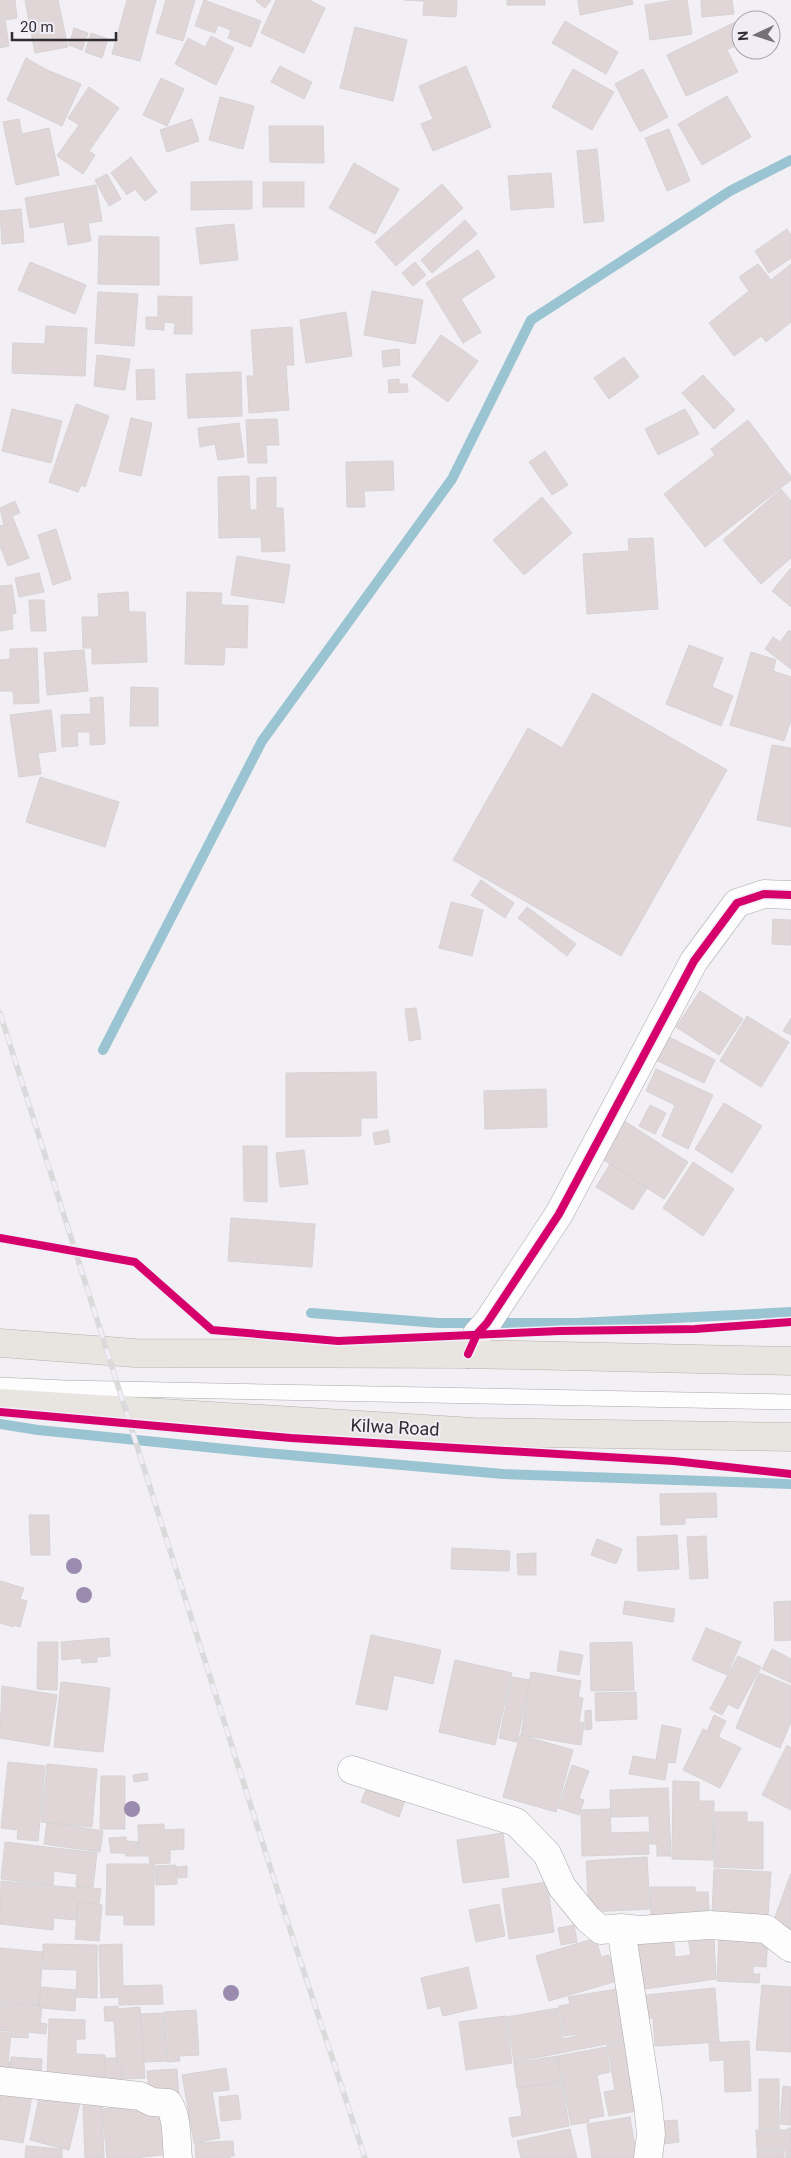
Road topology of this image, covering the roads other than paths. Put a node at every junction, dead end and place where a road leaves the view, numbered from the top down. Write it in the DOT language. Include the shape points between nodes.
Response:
graph roads {
  1 [pos="791,896"];
  2 [pos="0,1343"];
  3 [pos="468,1354"];
  4 [pos="791,1361"];
  5 [pos="0,1385"];
  6 [pos="791,1402"];
  7 [pos="0,1403"];
  8 [pos="791,1437"];
  9 [pos="352,1770"];
  10 [pos="621,1928"];
  11 [pos="791,1948"];
  12 [pos="0,2081"];
  13 [pos="178,2158"];
  14 [pos="648,2158"];
  1 -- 3 [label="street" via="764,894 736,903 694,960 559,1214 477,1334"];
  2 -- 3 [label="highway" via="135,1353"];
  3 -- 4 [label="highway"];
  5 -- 6 [label="lane"];
  7 -- 8 [label="highway, Kilwa Road" via="474,1432"];
  9 -- 10 [label="street" via="516,1822 547,1854 562,1887 588,1919 600,1930"];
  10 -- 11 [label="street" via="640,1930 710,1924 766,1929"];
  10 -- 14 [label="street" via="649,2114"];
  12 -- 13 [label="street" via="140,2096 152,2102 168,2103 175,2120"];
}
